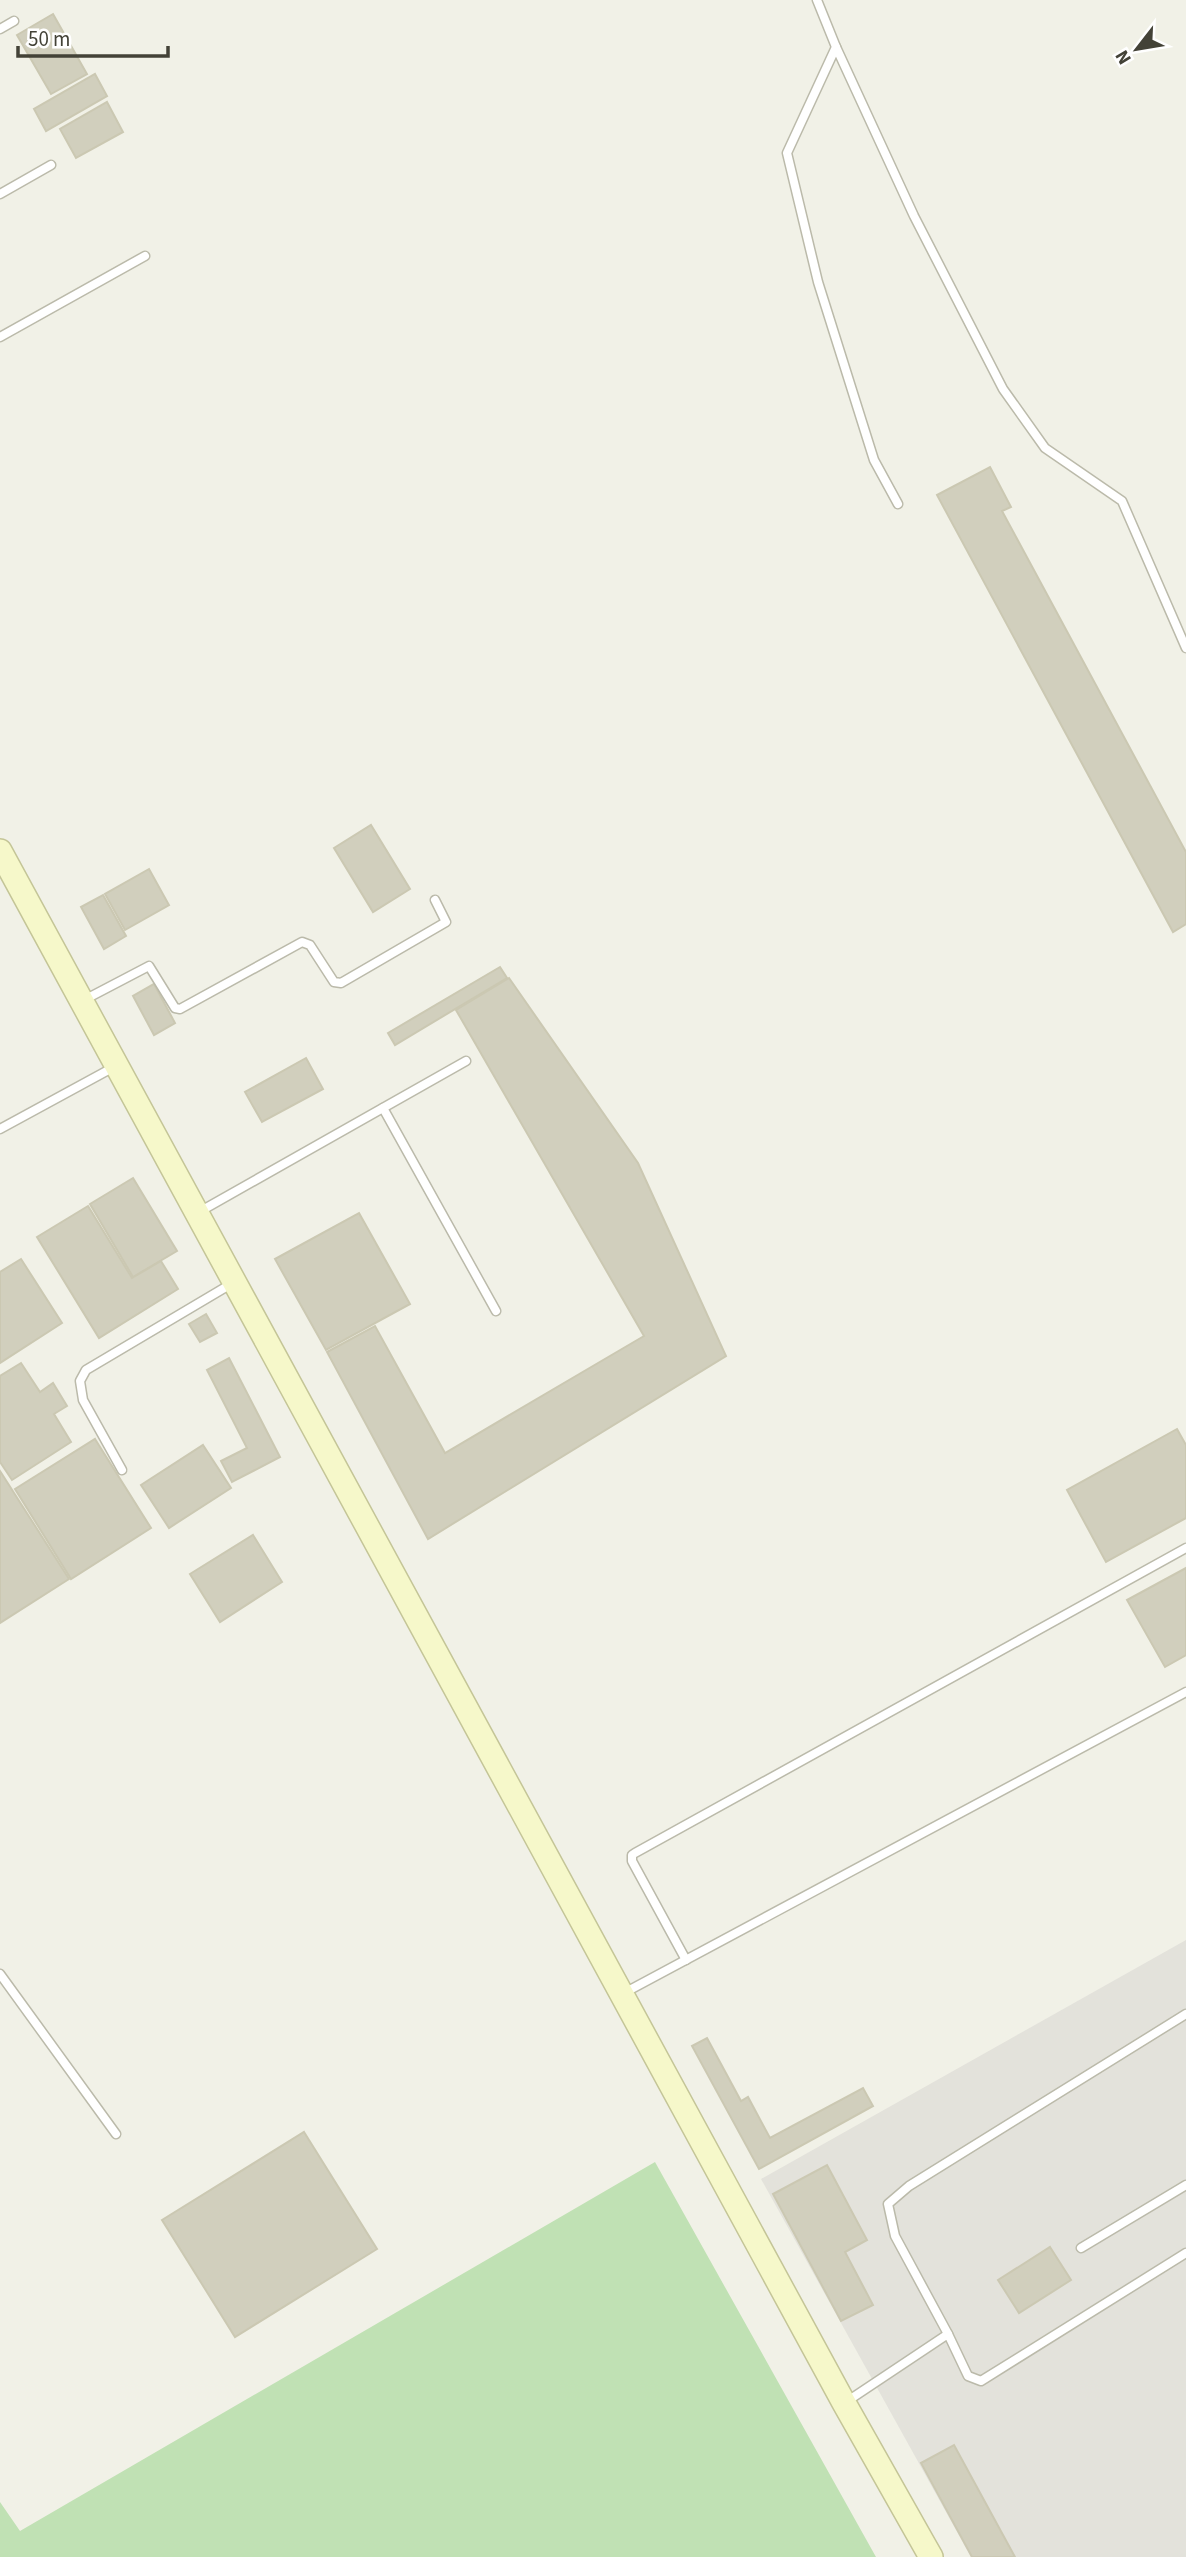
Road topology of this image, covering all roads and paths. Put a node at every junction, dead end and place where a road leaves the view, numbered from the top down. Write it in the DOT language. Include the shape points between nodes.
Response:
graph roads {
  1 [pos="817,0"];
  2 [pos="14,22"];
  3 [pos="0,29"];
  4 [pos="836,47"];
  5 [pos="51,165"];
  6 [pos="0,194"];
  7 [pos="145,256"];
  8 [pos="0,337"];
  9 [pos="898,504"];
  10 [pos="1186,648"];
  11 [pos="0,851"];
  12 [pos="435,900"];
  13 [pos="81,1001"];
  14 [pos="466,1061"];
  15 [pos="116,1066"];
  16 [pos="383,1108"];
  17 [pos="0,1129"];
  18 [pos="197,1213"];
  19 [pos="234,1282"];
  20 [pos="496,1311"];
  21 [pos="122,1470"];
  22 [pos="1186,1548"];
  23 [pos="1186,1692"];
  24 [pos="686,1959"];
  25 [pos="0,1973"];
  26 [pos="621,1994"];
  27 [pos="1186,2014"];
  28 [pos="116,2134"];
  29 [pos="1186,2185"];
  30 [pos="1081,2248"];
  31 [pos="1186,2253"];
  32 [pos="948,2334"];
  33 [pos="844,2403"];
  34 [pos="931,2557"];
  1 -- 4 [label="lane"];
  2 -- 3 [label="lane"];
  4 -- 9 [label="lane" via="788,153 818,282 874,460"];
  4 -- 10 [label="lane" via="914,216 1003,389 1045,449 1122,501"];
  5 -- 6 [label="lane"];
  7 -- 8 [label="lane"];
  11 -- 13 [label="street"];
  12 -- 13 [label="lane" via="446,922 341,983 334,982 310,945 302,942 180,1009 149,966"];
  13 -- 15 [label="street"];
  14 -- 16 [label="lane"];
  15 -- 17 [label="lane"];
  15 -- 18 [label="street"];
  16 -- 18 [label="lane"];
  16 -- 20 [label="lane"];
  18 -- 19 [label="street"];
  19 -- 21 [label="lane" via="86,1370 80,1381 83,1400"];
  19 -- 26 [label="street"];
  22 -- 24 [label="lane" via="632,1855"];
  23 -- 24 [label="lane"];
  24 -- 26 [label="lane"];
  25 -- 28 [label="lane"];
  26 -- 33 [label="street"];
  27 -- 32 [label="lane" via="909,2186 888,2204 895,2236"];
  29 -- 30 [label="lane"];
  31 -- 32 [label="lane" via="981,2381 968,2376"];
  32 -- 33 [label="lane"];
  33 -- 34 [label="street"];
}
